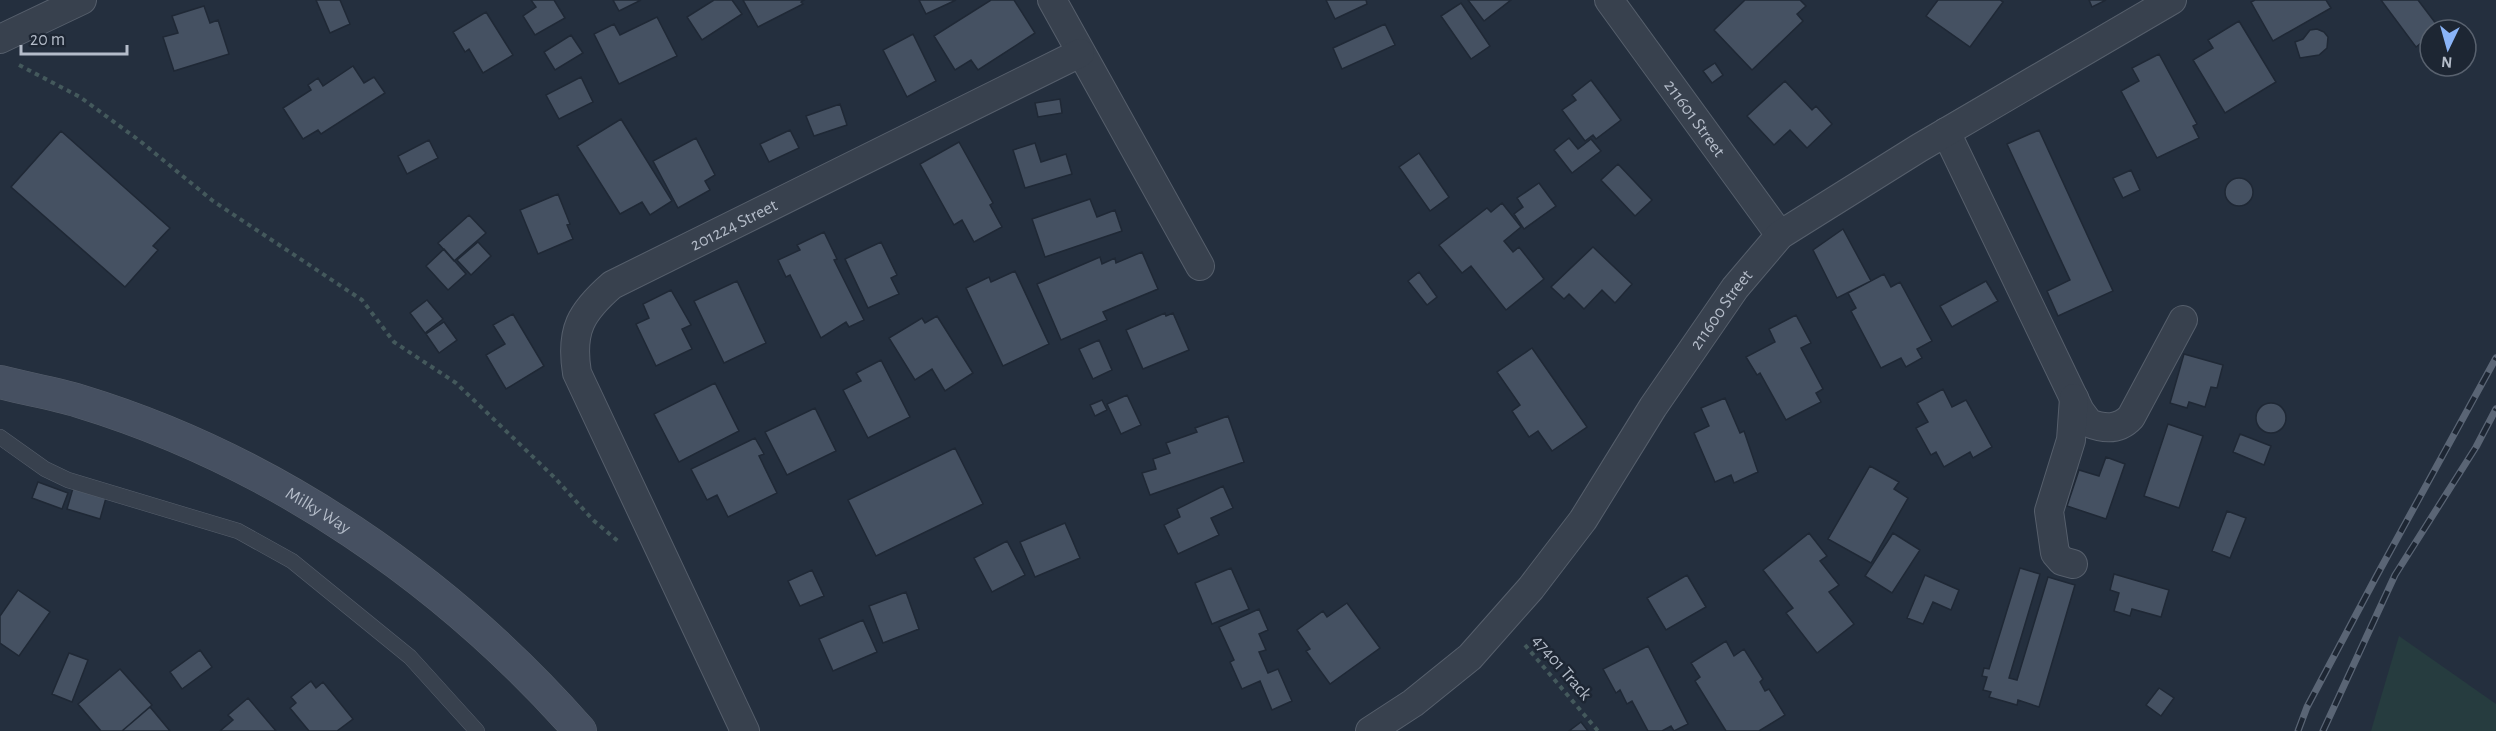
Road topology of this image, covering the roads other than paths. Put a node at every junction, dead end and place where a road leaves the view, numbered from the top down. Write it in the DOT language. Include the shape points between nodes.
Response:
graph roads {
  1 [pos="82,0"];
  2 [pos="1052,0"];
  3 [pos="1610,0"];
  4 [pos="2172,0"];
  5 [pos="0,39"];
  6 [pos="1080,53"];
  7 [pos="1946,132"];
  8 [pos="1780,235"];
  9 [pos="1200,266"];
  10 [pos="2182,320"];
  11 [pos="0,382"];
  12 [pos="2074,398"];
  13 [pos="0,437"];
  14 [pos="2073,564"];
  15 [pos="477,731"];
  16 [pos="580,731"];
  17 [pos="745,731"];
  18 [pos="1370,731"];
  1 -- 5 [label="street"];
  2 -- 6 [label="street"];
  3 -- 8 [label="street, 211601 Street"];
  4 -- 7 [label="street, 211600 Street"];
  6 -- 9 [label="street"];
  6 -- 17 [label="street, 201224 Street" via="612,285 588,307 576,340 577,373"];
  7 -- 8 [label="street, 211600 Street"];
  7 -- 12 [label="street"];
  8 -- 18 [label="street, 211600 Street" via="1735,288 1665,389 1583,520 1502,622 1470,657 1413,703"];
  10 -- 12 [label="street" via="2131,417 2122,425 2113,428 2089,423"];
  11 -- 16 [label="street, Milky Way" via="79,401 193,443 330,517 408,571 472,623 541,687"];
  12 -- 14 [label="street" via="2071,440 2049,511 2055,553 2062,561"];
  13 -- 15 [label="lane" via="68,480 238,531 292,561 410,657"];
}
